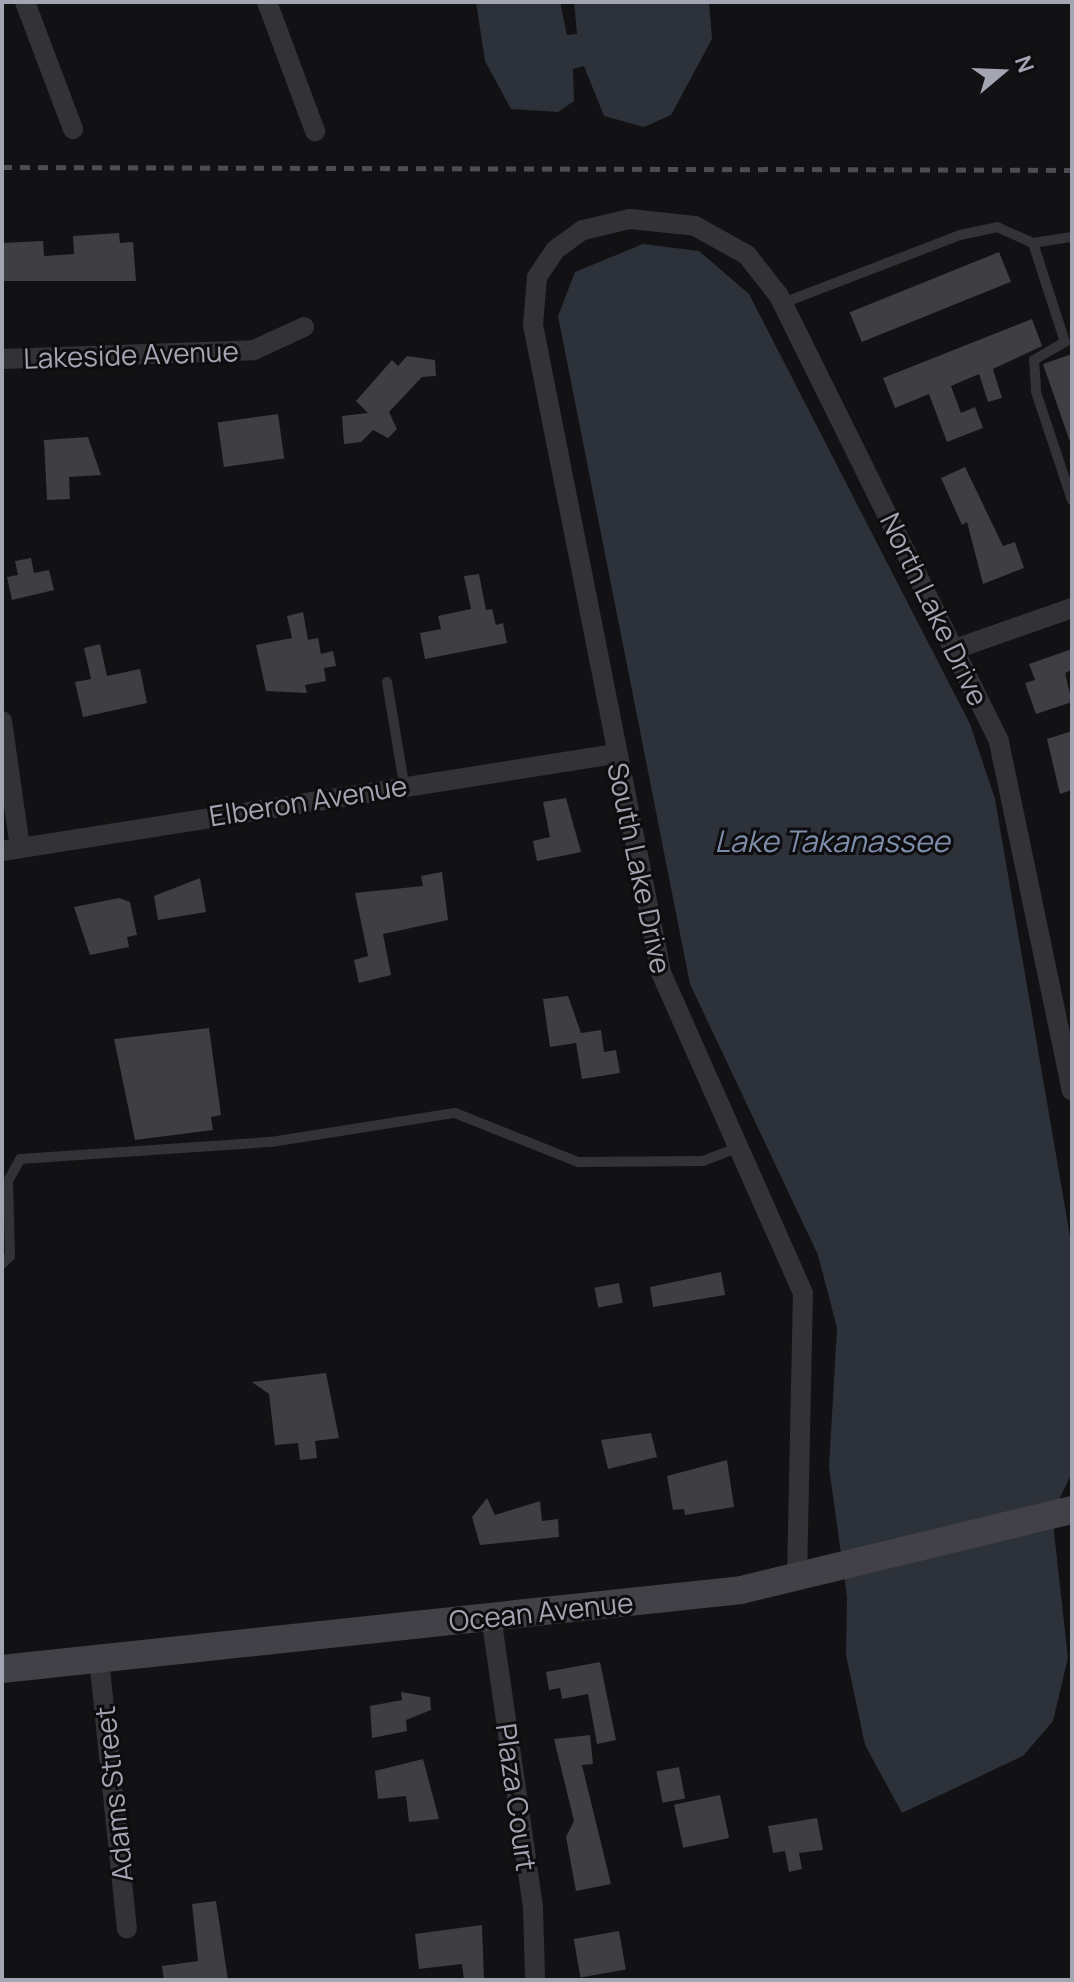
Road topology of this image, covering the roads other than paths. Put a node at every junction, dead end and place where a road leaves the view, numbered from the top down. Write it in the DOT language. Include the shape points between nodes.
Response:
graph roads {
  1 [pos="25,2"];
  2 [pos="267,2"];
  3 [pos="73,129"];
  4 [pos="315,131"];
  5 [pos="655,220"];
  6 [pos="1072,237"];
  7 [pos="1033,243"];
  8 [pos="783,303"];
  9 [pos="304,327"];
  10 [pos="2,359"];
  11 [pos="1072,500"];
  12 [pos="1072,608"];
  13 [pos="955,649"];
  14 [pos="387,682"];
  15 [pos="2,721"];
  16 [pos="615,754"];
  17 [pos="404,784"];
  18 [pos="11,850"];
  19 [pos="1066,1024"];
  20 [pos="1072,1090"];
  21 [pos="740,1147"];
  22 [pos="2,1264"];
  23 [pos="1068,1511"];
  24 [pos="797,1578"];
  25 [pos="491,1616"];
  26 [pos="99,1659"];
  27 [pos="2,1669"];
  28 [pos="127,1929"];
  29 [pos="535,1980"];
  1 -- 3 [label="street"];
  2 -- 4 [label="street"];
  5 -- 8 [label="street, North Lake Drive" via="695,226 731,243 761,269"];
  5 -- 16 [label="street, South Lake Drive" via="608,222 568,239 547,259 531,305"];
  6 -- 7 [label="lane"];
  7 -- 8 [label="lane" via="997,227 960,235"];
  7 -- 11 [label="lane" via="1065,342 1034,360 1036,392"];
  8 -- 13 [label="street, North Lake Drive"];
  9 -- 10 [label="street, Lakeside Avenue" via="254,350"];
  12 -- 13 [label="street"];
  13 -- 19 [label="street, North Lake Drive" via="1007,764"];
  14 -- 17 [label="lane"];
  15 -- 18 [label="street"];
  16 -- 17 [label="street, Elberon Avenue"];
  16 -- 21 [label="street, South Lake Drive" via="671,1006"];
  17 -- 18 [label="street, Elberon Avenue"];
  19 -- 20 [label="street, North Lake Drive"];
  21 -- 22 [label="lane" via="703,1161 578,1162 455,1113 271,1142 20,1159 8,1181 10,1256"];
  21 -- 24 [label="street, South Lake Drive" via="803,1293"];
  23 -- 24 [label="street, Ocean Avenue"];
  24 -- 25 [label="street, Ocean Avenue"];
  25 -- 26 [label="street, Ocean Avenue"];
  25 -- 29 [label="street, Plaza Court" via="533,1907"];
  26 -- 27 [label="street, Ocean Avenue"];
  26 -- 28 [label="street, Adams Street"];
}
